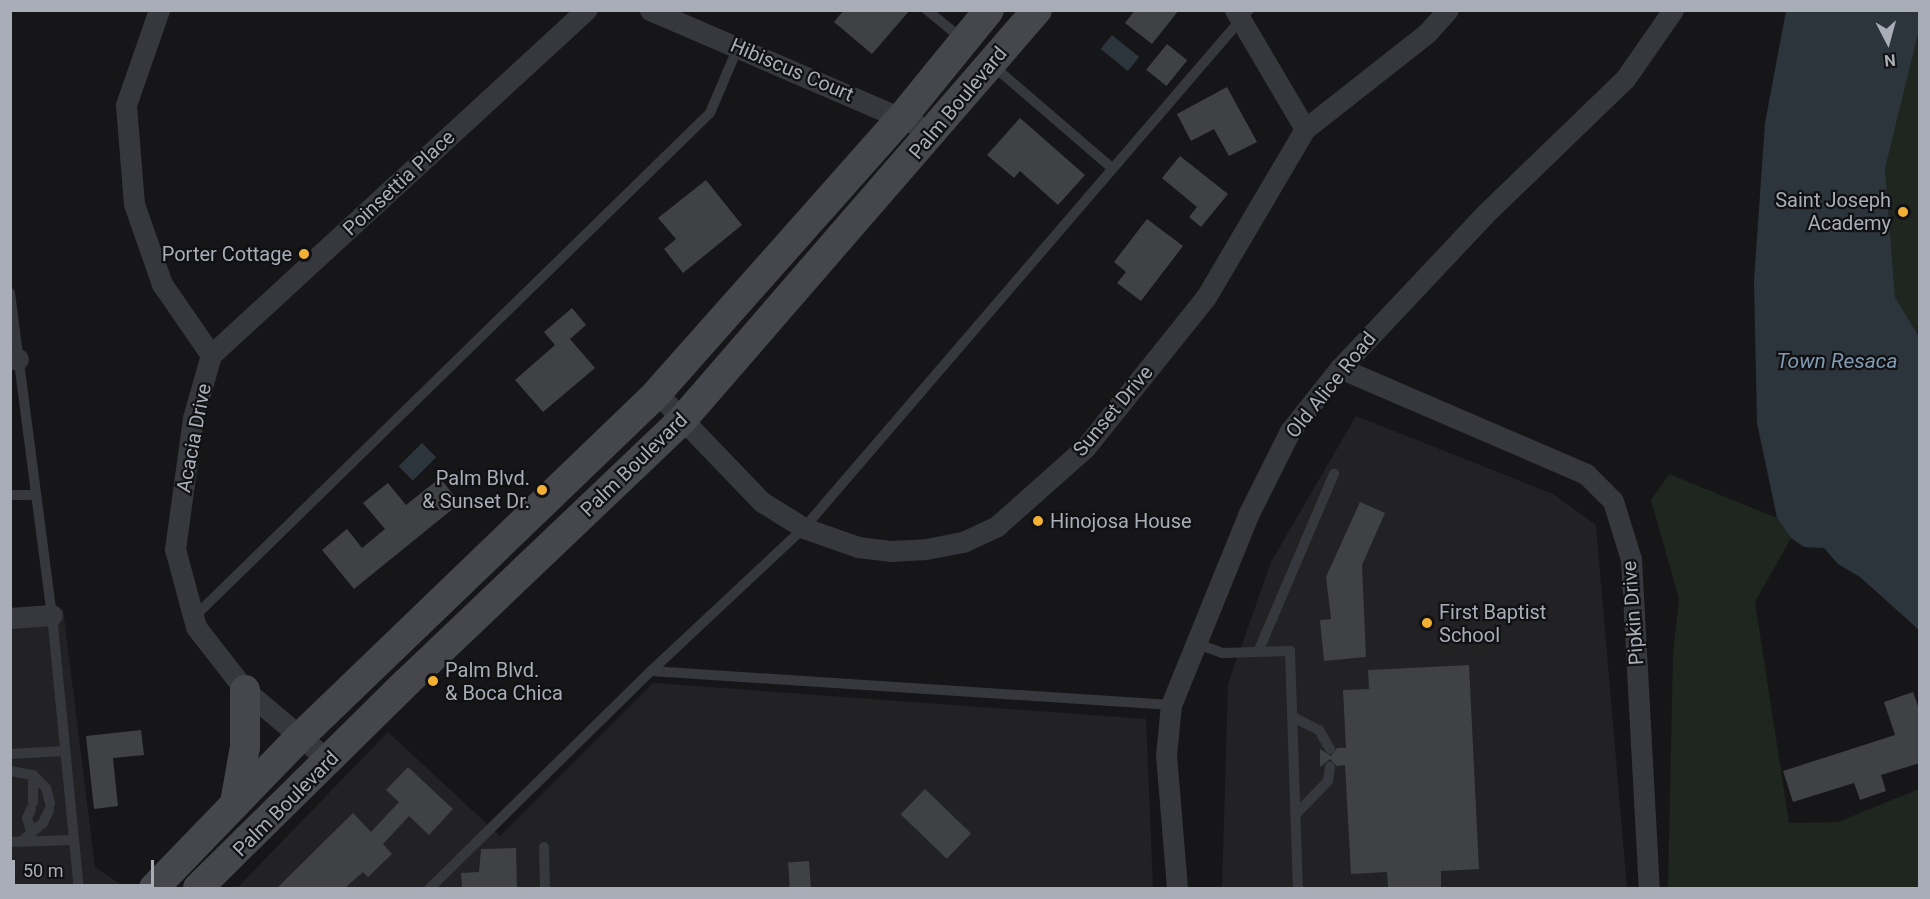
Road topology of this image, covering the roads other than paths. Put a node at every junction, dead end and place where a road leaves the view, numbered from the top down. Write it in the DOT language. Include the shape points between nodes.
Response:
graph roads {
  1 [pos="159,10"];
  2 [pos="586,10"];
  3 [pos="650,10"];
  4 [pos="927,10"];
  5 [pos="989,10"];
  6 [pos="1037,10"];
  7 [pos="1448,10"];
  8 [pos="1673,10"];
  9 [pos="1241,14"];
  10 [pos="964,41"];
  11 [pos="738,47"];
  12 [pos="991,64"];
  13 [pos="903,116"];
  14 [pos="1305,129"];
  15 [pos="933,132"];
  16 [pos="1113,168"];
  17 [pos="10,293"];
  18 [pos="211,355"];
  19 [pos="14,359"];
  20 [pos="1340,368"];
  21 [pos="657,393"];
  22 [pos="682,420"];
  23 [pos="1334,474"];
  24 [pos="10,495"];
  25 [pos="36,495"];
  26 [pos="804,528"];
  27 [pos="52,615"];
  28 [pos="10,618"];
  29 [pos="193,618"];
  30 [pos="1195,643"];
  31 [pos="1258,652"];
  32 [pos="651,670"];
  33 [pos="245,690"];
  34 [pos="1171,705"];
  35 [pos="1293,717"];
  36 [pos="300,736"];
  37 [pos="1330,749"];
  38 [pos="65,751"];
  39 [pos="10,754"];
  40 [pos="329,761"];
  41 [pos="1330,766"];
  42 [pos="10,771"];
  43 [pos="33,775"];
  44 [pos="235,803"];
  45 [pos="1297,813"];
  46 [pos="31,830"];
  47 [pos="74,840"];
  48 [pos="22,841"];
  49 [pos="10,842"];
  50 [pos="544,847"];
  51 [pos="79,888"];
  52 [pos="154,888"];
  53 [pos="198,888"];
  54 [pos="430,888"];
  55 [pos="545,888"];
  56 [pos="1177,888"];
  57 [pos="1298,888"];
  58 [pos="1649,888"];
  1 -- 18 [label="street" via="126,105 134,204 162,284"];
  2 -- 18 [label="street, Poinsettia Place"];
  3 -- 11 [label="street, Hibiscus Court"];
  4 -- 10 [label="lane"];
  5 -- 10 [label="main road, Palm Boulevard"];
  6 -- 12 [label="main road, Palm Boulevard"];
  7 -- 14 [label="street, Sunset Drive" via="1427,33"];
  8 -- 20 [label="street, Old Alice Road" via="1625,79 1485,214"];
  9 -- 14 [label="street"];
  9 -- 16 [label="lane"];
  10 -- 13 [label="main road, Palm Boulevard"];
  11 -- 13 [label="street, Hibiscus Court"];
  11 -- 29 [label="lane" via="710,113"];
  12 -- 15 [label="main road, Palm Boulevard"];
  12 -- 16 [label="lane"];
  13 -- 15 [label="street, Hibiscus Court"];
  13 -- 21 [label="main road, Palm Boulevard"];
  14 -- 26 [label="street, Sunset Drive" via="1206,297 1085,448 997,526 963,542 890,551 858,547"];
  15 -- 22 [label="main road, Palm Boulevard"];
  16 -- 26 [label="lane"];
  17 -- 19 [label="lane"];
  18 -- 29 [label="street, Acacia Drive" via="193,418 175,549"];
  19 -- 25 [label="lane"];
  20 -- 30 [label="street, Old Alice Road" via="1290,431 1248,515"];
  20 -- 58 [label="street, Pipkin Drive" via="1586,474 1613,501 1631,559"];
  21 -- 22 [label="street, Sunset Drive"];
  21 -- 36 [label="main road, Palm Boulevard"];
  22 -- 26 [label="street, Sunset Drive" via="762,502"];
  22 -- 40 [label="main road, Palm Boulevard"];
  23 -- 31 [label="lane"];
  24 -- 25 [label="lane"];
  25 -- 27 [label="lane"];
  26 -- 32 [label="lane"];
  27 -- 28 [label="street"];
  27 -- 38 [label="lane"];
  29 -- 33 [label="street, Acacia Drive"];
  30 -- 31 [label="lane" via="1223,653"];
  30 -- 34 [label="street, Old Alice Road"];
  31 -- 35 [label="lane" via="1290,651"];
  32 -- 34 [label="lane"];
  32 -- 54 [label="lane"];
  33 -- 36 [label="street, Acacia Drive"];
  33 -- 44 [label="main road" via="245,747"];
  34 -- 56 [label="street, Old Alice Road" via="1166,755"];
  35 -- 37 [label="lane" via="1319,730"];
  35 -- 45 [label="lane"];
  36 -- 40 [label="street, Acacia Drive"];
  36 -- 44 [label="main road, Palm Boulevard"];
  38 -- 39 [label="lane"];
  38 -- 47 [label="lane"];
  40 -- 53 [label="main road, Palm Boulevard"];
  41 -- 45 [label="lane" via="1328,780"];
  42 -- 43 [label="lane"];
  43 -- 46 [label="lane" via="32,805 27,818"];
  43 -- 46 [label="lane" via="46,788 50,807 43,823"];
  44 -- 52 [label="main road, Palm Boulevard"];
  45 -- 57 [label="lane"];
  46 -- 48 [label="lane"];
  47 -- 48 [label="lane"];
  47 -- 51 [label="lane"];
  48 -- 49 [label="lane"];
  50 -- 55 [label="lane"];
}
